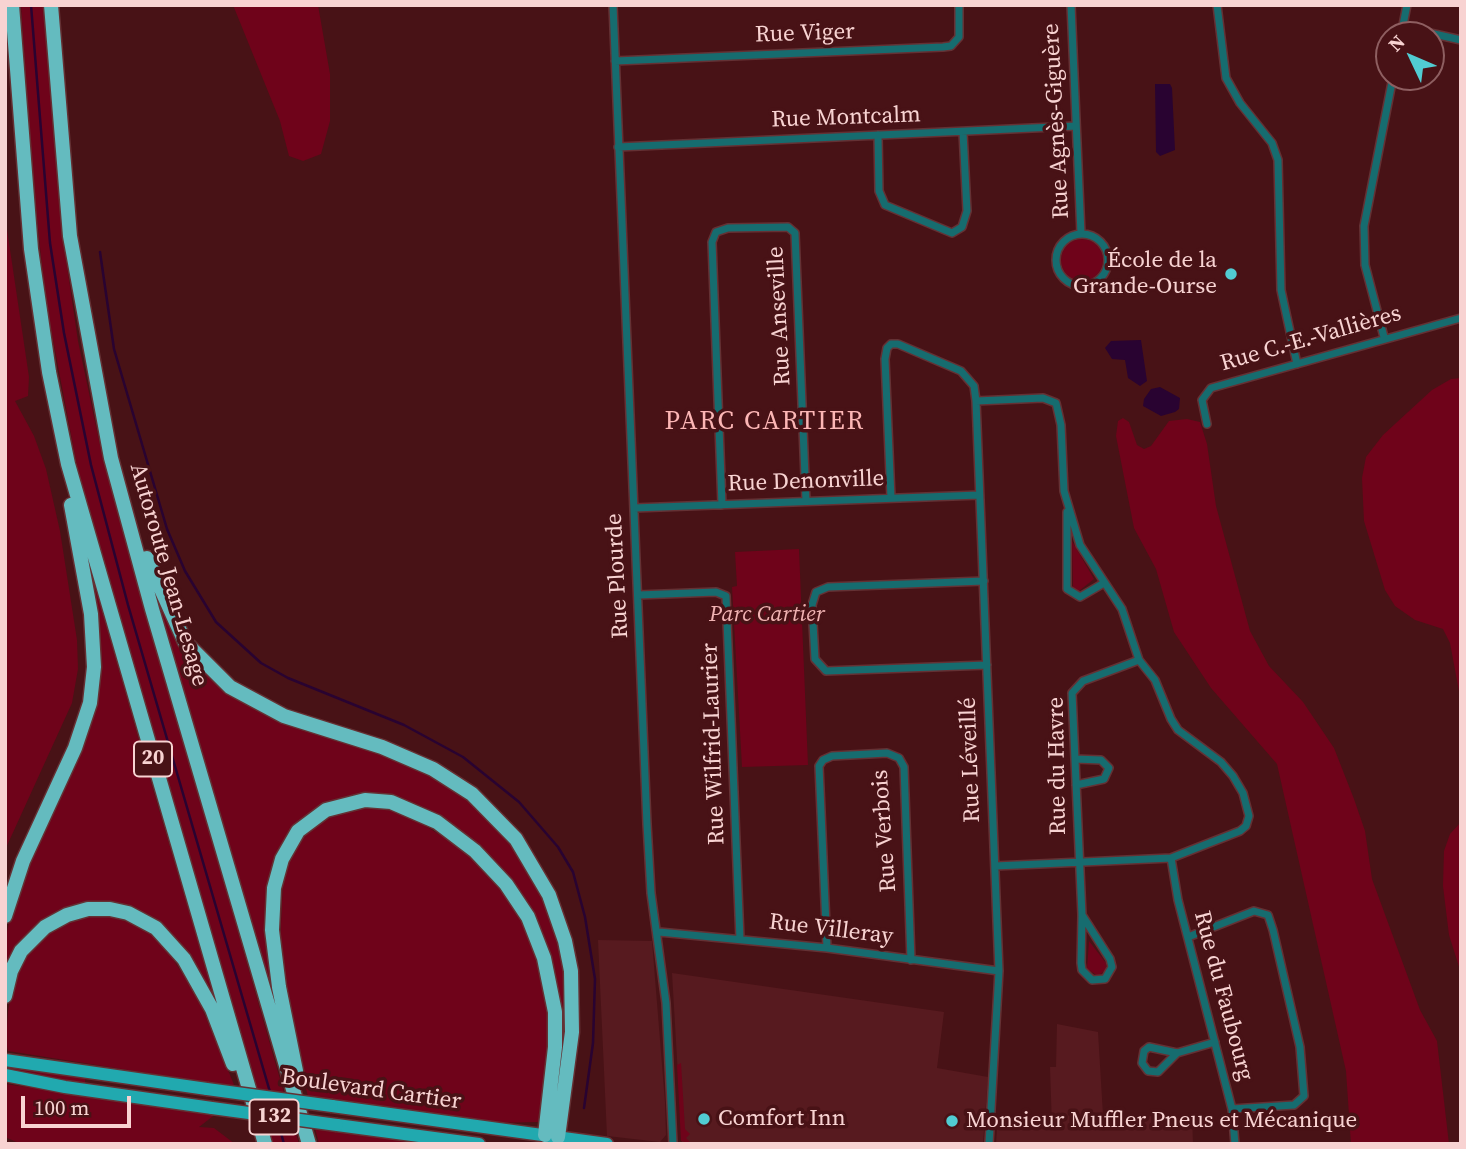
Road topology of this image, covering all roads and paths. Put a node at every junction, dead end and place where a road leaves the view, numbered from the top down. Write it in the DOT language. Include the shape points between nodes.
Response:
graph roads {
  1 [pos="12,5"];
  2 [pos="51,5"];
  3 [pos="613,5"];
  4 [pos="958,5"];
  5 [pos="1071,5"];
  6 [pos="1217,5"];
  7 [pos="615,61"];
  8 [pos="1390,91"];
  9 [pos="1076,126"];
  10 [pos="963,132"];
  11 [pos="878,135"];
  12 [pos="618,147"];
  13 [pos="1082,234"];
  14 [pos="1461,318"];
  15 [pos="1384,337"];
  16 [pos="1297,364"];
  17 [pos="49,372"];
  18 [pos="976,401"];
  19 [pos="1207,424"];
  20 [pos="111,458"];
  21 [pos="979,495"];
  22 [pos="891,498"];
  23 [pos="806,501"];
  24 [pos="1067,504"];
  25 [pos="722,505"];
  26 [pos="634,508"];
  27 [pos="984,581"];
  28 [pos="1104,583"];
  29 [pos="638,596"];
  30 [pos="1139,660"];
  31 [pos="987,665"];
  32 [pos="1075,759"];
  33 [pos="1076,785"];
  34 [pos="1171,858"];
  35 [pos="1079,863"];
  36 [pos="995,866"];
  37 [pos="1082,915"];
  38 [pos="5,916"];
  39 [pos="659,932"];
  40 [pos="1188,937"];
  41 [pos="740,939"];
  42 [pos="827,948"];
  43 [pos="911,960"];
  44 [pos="999,971"];
  45 [pos="5,996"];
  46 [pos="1215,1042"];
  47 [pos="1177,1053"];
  48 [pos="5,1060"];
  49 [pos="5,1075"];
  50 [pos="1233,1109"];
  51 [pos="551,1140"];
  52 [pos="262,1144"];
  53 [pos="310,1144"];
  54 [pos="479,1144"];
  55 [pos="607,1144"];
  56 [pos="673,1144"];
  57 [pos="989,1144"];
  58 [pos="1236,1144"];
  1 -- 17 [label="highway, 20" via="28,225"];
  2 -- 20 [label="highway, Autoroute Jean-Lesage / 20" via="70,236"];
  3 -- 7 [label="street, Rue Plourde"];
  4 -- 7 [label="street, Rue Viger" via="959,37 951,46"];
  5 -- 9 [label="street, Rue Agnès-Giguère"];
  6 -- 16 [label="street" via="1226,79 1277,154 1281,290"];
  7 -- 12 [label="street, Rue Plourde"];
  8 -- 15 [label="street" via="1363,237"];
  9 -- 10 [label="street, Rue Montcalm"];
  9 -- 13 [label="street, Rue Agnès-Giguère"];
  10 -- 11 [label="street, Rue Montcalm"];
  10 -- 11 [label="street" via="967,211 962,227 953,233 886,205 879,191"];
  11 -- 12 [label="street, Rue Montcalm"];
  12 -- 26 [label="street, Rue Plourde"];
  13 -- 13 [label="street, Rue Agnès-Giguère" via="1063,242 1056,261 1062,276 1079,286 1098,280 1108,263 1102,244"];
  14 -- 15 [label="street, Rue C.-E.-Vallières"];
  15 -- 16 [label="street, Rue C.-E.-Vallières"];
  16 -- 19 [label="street, Rue C.-E.-Vallières" via="1211,388 1202,400"];
  17 -- 38 [label="highway" via="91,614 94,678 82,728 23,861"];
  17 -- 52 [label="highway, 20" via="92,551"];
  18 -- 21 [label="street, Rue Léveillé"];
  18 -- 22 [label="street, Rue Léveillé" via="968,376 898,344 887,348"];
  18 -- 24 [label="street" via="1043,398 1056,404"];
  20 -- 51 [label="highway" via="175,625 212,672 247,699 284,716 392,750 433,769 488,808 527,854 557,915 571,971 572,1032"];
  20 -- 53 [label="highway, Autoroute Jean-Lesage / 20"];
  21 -- 22 [label="street, Rue Denonville"];
  21 -- 27 [label="street, Rue Léveillé"];
  22 -- 23 [label="street, Rue Denonville"];
  23 -- 25 [label="street, Rue Denonville"];
  23 -- 25 [label="street, Rue Anseville" via="795,233 788,227 728,229 716,232 712,243"];
  24 -- 28 [label="street" via="1080,545"];
  24 -- 28 [label="street" via="1067,589 1080,597"];
  25 -- 26 [label="street, Rue Denonville"];
  26 -- 29 [label="street, Rue Plourde"];
  27 -- 31 [label="street, Rue Léveillé"];
  27 -- 31 [label="street" via="828,587 816,592 813,605 815,659 826,671"];
  28 -- 30 [label="street" via="1122,609"];
  29 -- 39 [label="street, Rue Plourde" via="651,893"];
  29 -- 41 [label="street, Rue Wilfrid-Laurier" via="716,592 726,596"];
  30 -- 32 [label="street, Rue du Havre" via="1075,686"];
  30 -- 34 [label="street" via="1155,680 1178,730 1233,776 1249,816 1240,831"];
  31 -- 36 [label="street, Rue Léveillé"];
  32 -- 33 [label="street, Rue du Havre"];
  32 -- 33 [label="street" via="1101,760 1108,768 1104,779"];
  33 -- 35 [label="street, Rue du Havre"];
  34 -- 35 [label="street"];
  34 -- 40 [label="street, Rue du Faubourg"];
  35 -- 36 [label="street"];
  35 -- 37 [label="street, Rue du Havre"];
  36 -- 44 [label="street, Rue Léveillé"];
  37 -- 37 [label="street, Rue du Havre" via="1082,970 1092,980 1105,979 1112,967 1110,959"];
  39 -- 41 [label="street, Rue Villeray"];
  39 -- 56 [label="street, Rue Plourde"];
  40 -- 46 [label="street, Rue du Faubourg"];
  40 -- 50 [label="street" via="1254,911 1268,915 1273,930 1300,1047 1304,1096 1294,1105"];
  41 -- 42 [label="street, Rue Villeray"];
  42 -- 43 [label="street, Rue Villeray"];
  42 -- 43 [label="street, Rue Verbois" via="819,766 832,755 887,753 900,758 904,767"];
  43 -- 44 [label="street, Rue Villeray"];
  44 -- 57 [label="street, Rue Léveillé"];
  45 -- 52 [label="highway" via="21,951 55,920 99,908 147,922 173,945 199,985"];
  46 -- 47 [label="street"];
  46 -- 50 [label="street, Rue du Faubourg"];
  47 -- 47 [label="street" via="1149,1047 1142,1063 1148,1071 1158,1072"];
  48 -- 51 [label="main road, Boulevard Cartier / 132, bridge"];
  49 -- 54 [label="main road, Boulevard Cartier / 132, bridge"];
  50 -- 58 [label="street, Rue du Faubourg"];
  51 -- 53 [label="highway" via="555,1012 544,958 528,917 490,865 451,831 403,806 365,800 332,807 306,823 286,848 274,888 272,929 279,987"];
  51 -- 55 [label="main road, Boulevard Cartier / 132"];
}
